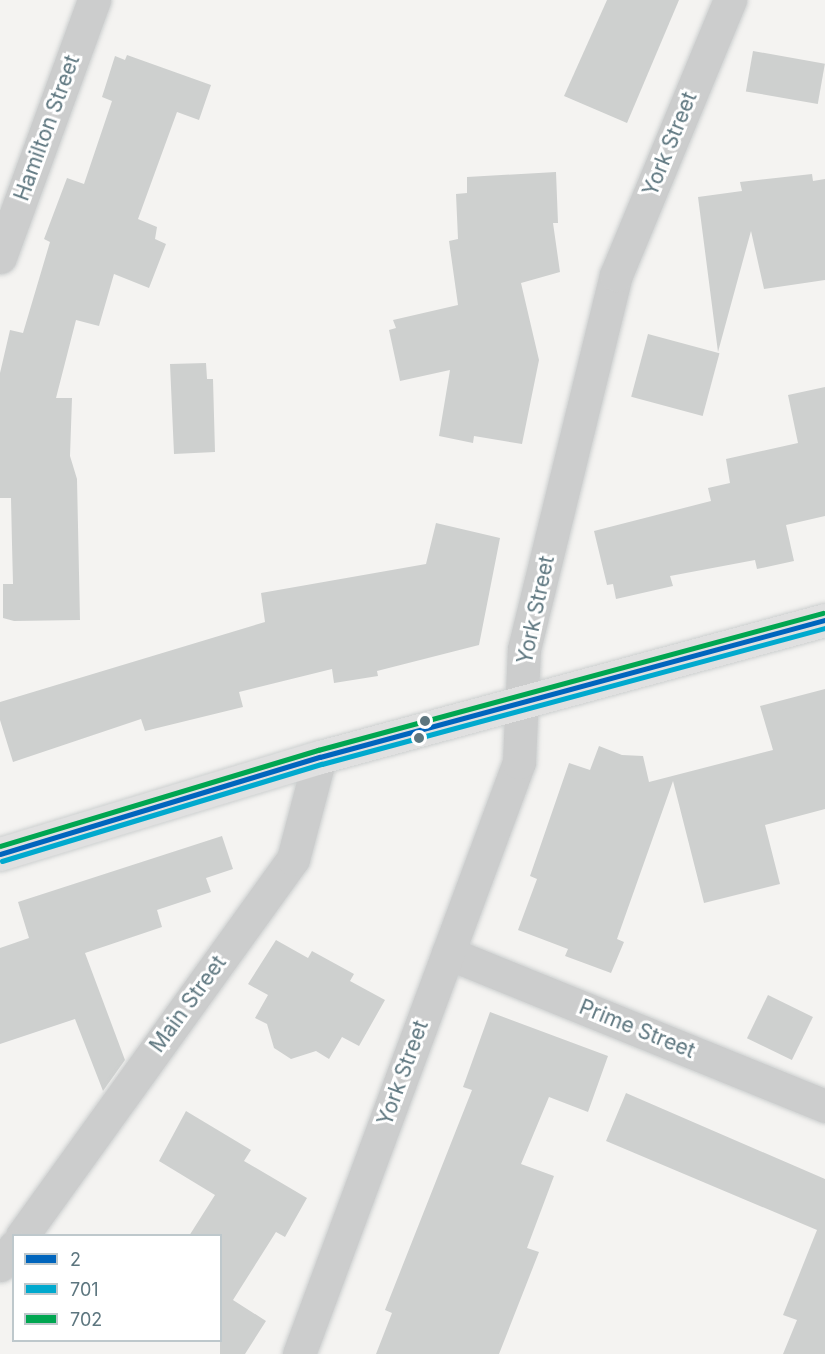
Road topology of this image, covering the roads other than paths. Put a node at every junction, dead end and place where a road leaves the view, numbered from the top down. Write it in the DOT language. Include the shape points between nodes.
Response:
graph roads {
  1 [pos="94,0"];
  2 [pos="730,0"];
  3 [pos="0,257"];
  4 [pos="825,620"];
  5 [pos="522,705"];
  6 [pos="320,757"];
  7 [pos="0,854"];
  8 [pos="448,952"];
  9 [pos="825,1106"];
  10 [pos="23,1234"];
  11 [pos="12,1250"];
  12 [pos="0,1265"];
  13 [pos="299,1354"];
  1 -- 3 [label="street, Hamilton Street"];
  2 -- 5 [label="street, York Street" via="616,275 524,649"];
  4 -- 5 [label="main road"];
  5 -- 6 [label="main road"];
  5 -- 8 [label="street, York Street" via="519,762"];
  6 -- 7 [label="main road"];
  6 -- 10 [label="street, Main Street" via="293,859"];
  8 -- 9 [label="street, Prime Street"];
  8 -- 13 [label="street, York Street"];
  11 -- 12 [label="street"];
}
